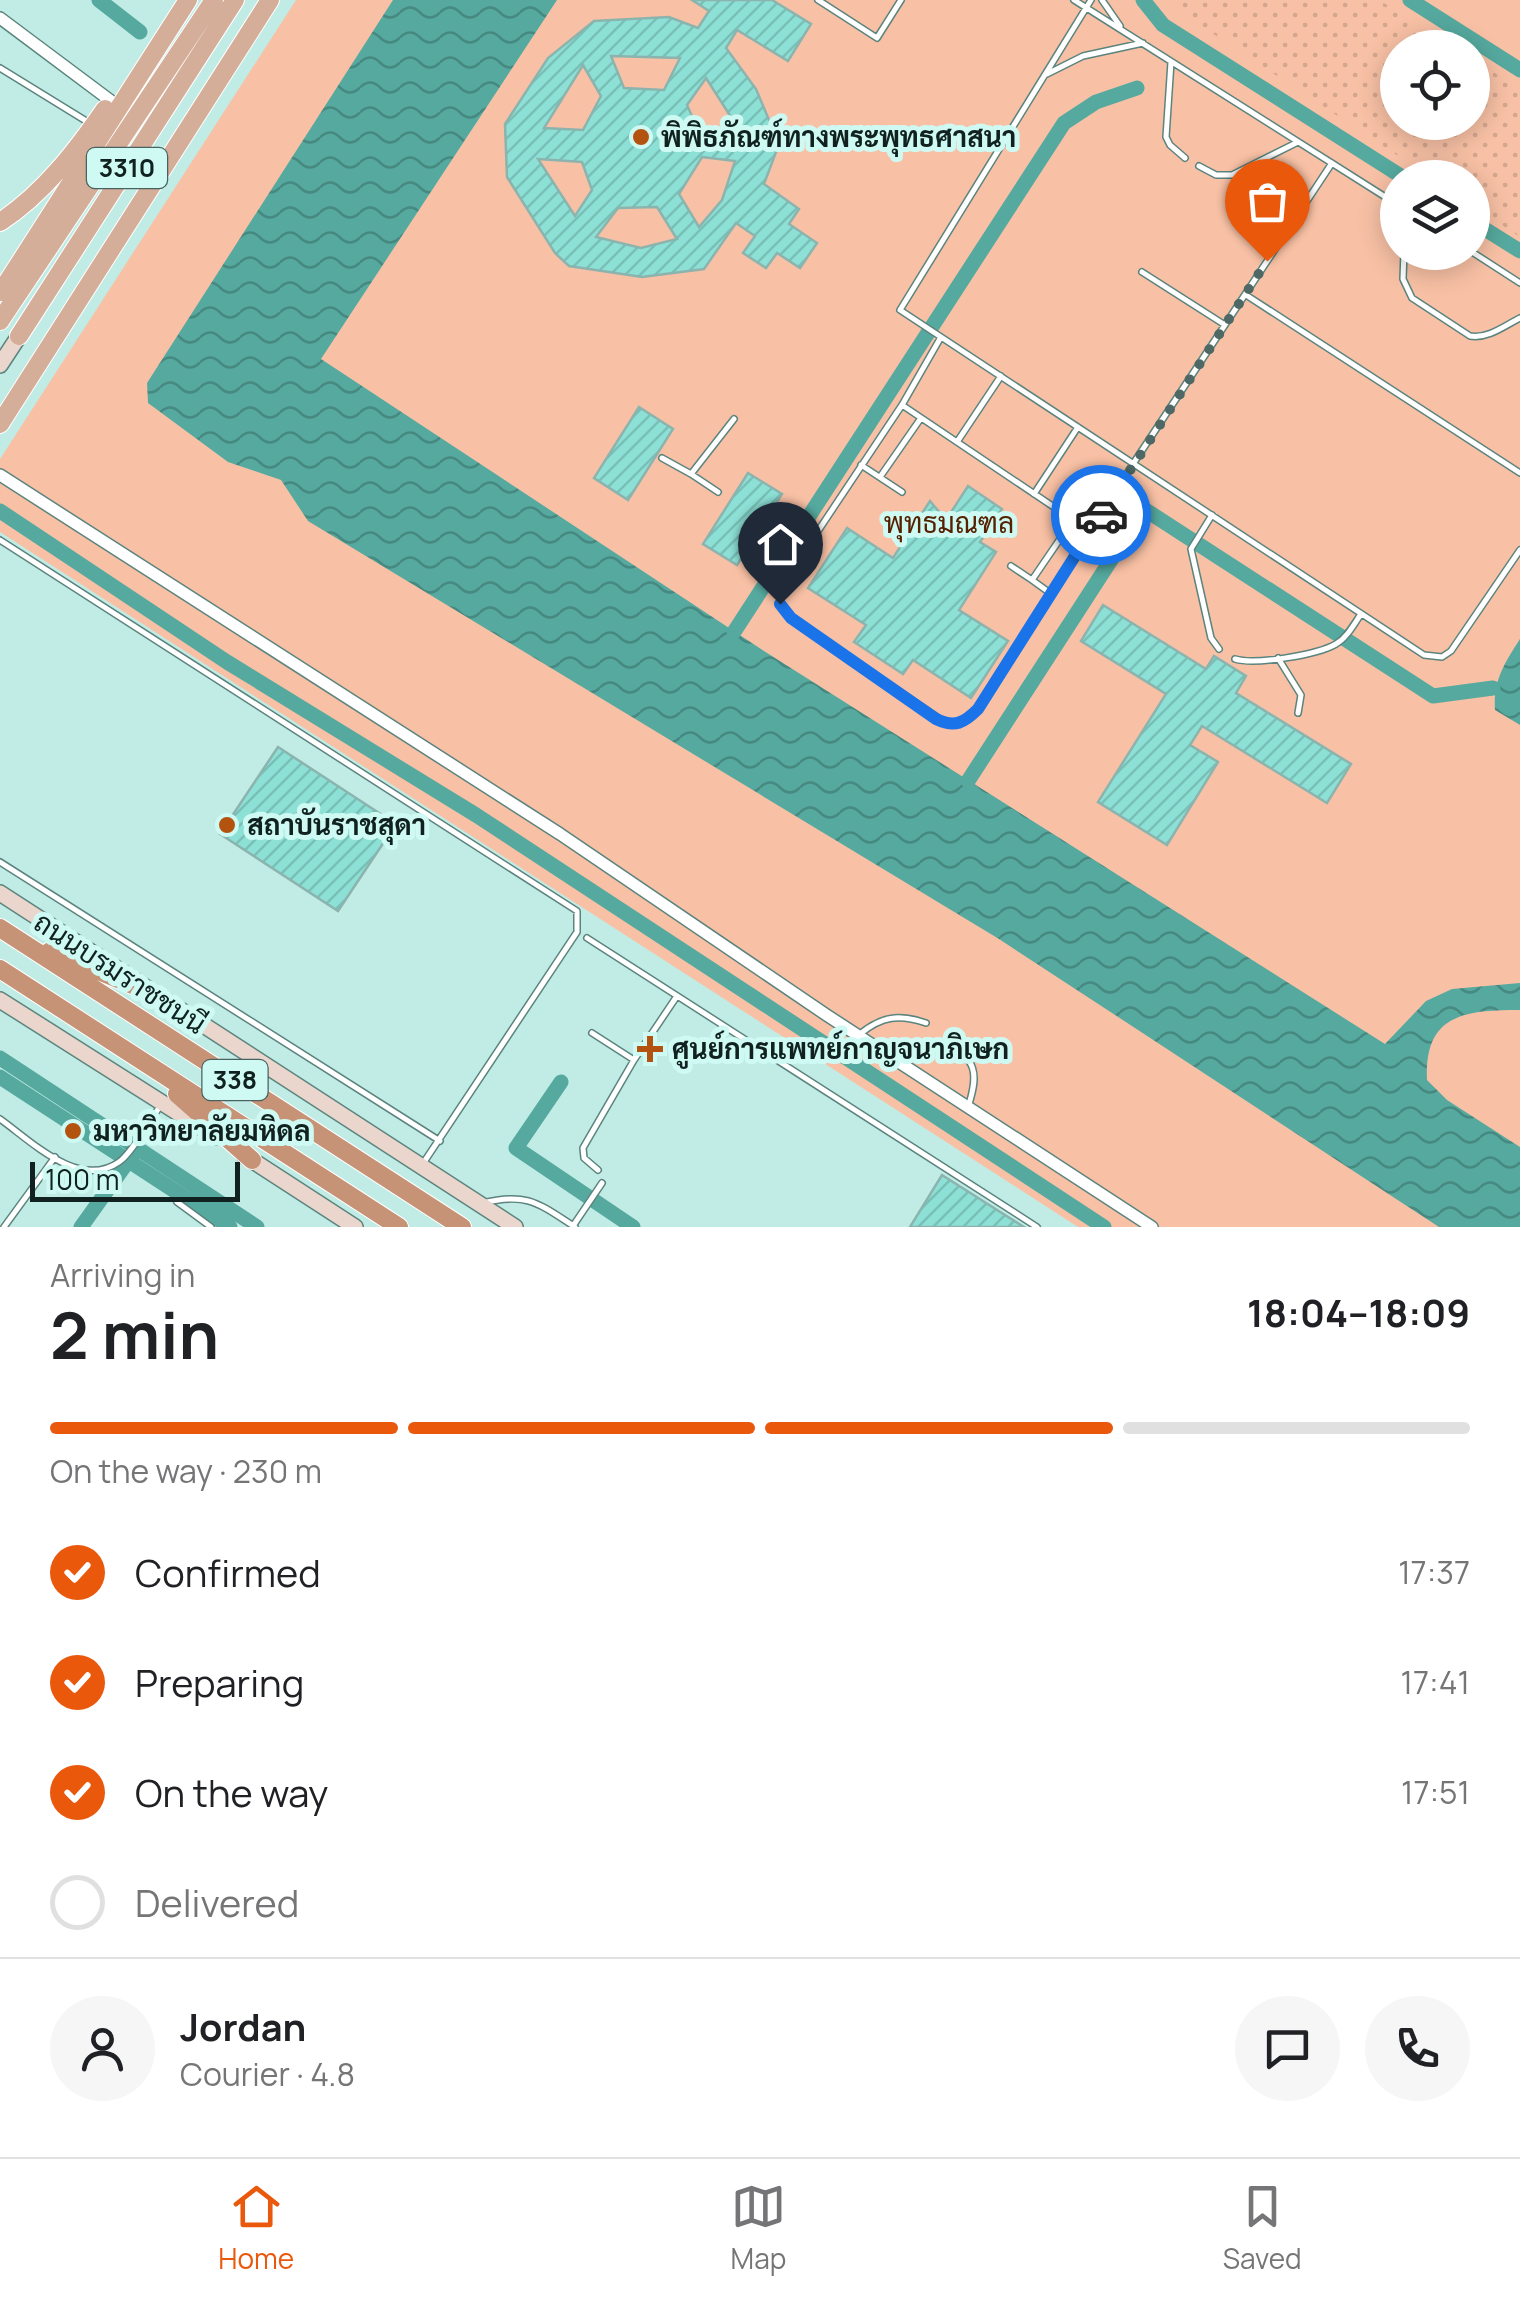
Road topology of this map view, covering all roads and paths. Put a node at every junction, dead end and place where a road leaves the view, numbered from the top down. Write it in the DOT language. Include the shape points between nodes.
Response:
graph roads {
  1 [pos="188,0"];
  2 [pos="214,0"];
  3 [pos="235,0"];
  4 [pos="270,0"];
  5 [pos="818,0"];
  6 [pos="901,0"];
  7 [pos="1074,0"];
  8 [pos="1091,0"];
  9 [pos="1102,0"];
  10 [pos="1086,8"];
  11 [pos="1,21"];
  12 [pos="1124,30"];
  13 [pos="1143,43"];
  14 [pos="1171,62"];
  15 [pos="1,72"];
  16 [pos="136,76"];
  17 [pos="1044,76"];
  18 [pos="111,101"];
  19 [pos="93,126"];
  20 [pos="1298,142"];
  21 [pos="1185,158"];
  22 [pos="1332,162"];
  23 [pos="1198,166"];
  24 [pos="1380,193"];
  25 [pos="26,204"];
  26 [pos="0,222"];
  27 [pos="0,234"];
  28 [pos="1490,264"];
  29 [pos="1405,270"];
  30 [pos="1142,272"];
  31 [pos="1520,283"];
  32 [pos="1,293"];
  33 [pos="1245,294"];
  34 [pos="1520,318"];
  35 [pos="1,319"];
  36 [pos="1225,325"];
  37 [pos="19,336"];
  38 [pos="941,336"];
  39 [pos="0,365"];
  40 [pos="1000,376"];
  41 [pos="902,405"];
  42 [pos="921,418"];
  43 [pos="734,419"];
  44 [pos="0,424"];
  45 [pos="1078,427"];
  46 [pos="957,442"];
  47 [pos="662,458"];
  48 [pos="1134,464"];
  49 [pos="861,465"];
  50 [pos="692,474"];
  51 [pos="1520,474"];
  52 [pos="0,475"];
  53 [pos="880,477"];
  54 [pos="718,492"];
  55 [pos="902,492"];
  56 [pos="1034,494"];
  57 [pos="1212,516"];
  58 [pos="1073,520"];
  59 [pos="1090,532"];
  60 [pos="0,540"];
  61 [pos="1520,550"];
  62 [pos="1011,566"];
  63 [pos="1032,580"];
  64 [pos="1050,593"];
  65 [pos="1361,614"];
  66 [pos="1219,649"];
  67 [pos="1278,658"];
  68 [pos="1235,659"];
  69 [pos="1298,713"];
  70 [pos="0,862"];
  71 [pos="0,893"];
  72 [pos="4,930"];
  73 [pos="587,938"];
  74 [pos="0,968"];
  75 [pos="159,996"];
  76 [pos="677,996"];
  77 [pos="0,1000"];
  78 [pos="926,1023"];
  79 [pos="592,1033"];
  80 [pos="858,1036"];
  81 [pos="949,1039"];
  82 [pos="130,1052"];
  83 [pos="634,1060"];
  84 [pos="163,1103"];
  85 [pos="968,1107"];
  86 [pos="0,1119"];
  87 [pos="440,1141"];
  88 [pos="55,1156"];
  89 [pos="252,1160"];
  90 [pos="422,1166"];
  91 [pos="598,1170"];
  92 [pos="600,1186"];
  93 [pos="177,1202"];
  94 [pos="478,1203"];
  95 [pos="574,1226"];
  96 [pos="4,1227"];
  97 [pos="211,1227"];
  98 [pos="355,1227"];
  99 [pos="399,1227"];
  100 [pos="462,1227"];
  101 [pos="515,1227"];
  102 [pos="1036,1227"];
  103 [pos="1152,1227"];
  1 -- 16 [label="main road, 3310"];
  2 -- 35 [label="main road"];
  3 -- 37 [label="main road, 3310"];
  4 -- 44 [label="main road"];
  5 -- 6 [label="lane" via="876,38"];
  7 -- 10 [label="lane"];
  8 -- 10 [label="lane"];
  9 -- 12 [label="lane"];
  10 -- 12 [label="lane"];
  10 -- 17 [label="lane"];
  11 -- 18 [label="street"];
  12 -- 13 [label="lane"];
  13 -- 14 [label="lane"];
  13 -- 17 [label="lane" via="1083,56"];
  14 -- 20 [label="lane"];
  14 -- 21 [label="lane" via="1166,137"];
  15 -- 19 [label="lane"];
  16 -- 18 [label="main road"];
  16 -- 32 [label="main road, 3310"];
  17 -- 38 [label="lane" via="900,310"];
  18 -- 19 [label="main road"];
  19 -- 25 [label="main road"];
  20 -- 22 [label="lane"];
  20 -- 23 [label="lane" via="1232,175"];
  22 -- 24 [label="lane"];
  22 -- 33 [label="lane"];
  25 -- 26 [label="main road"];
  25 -- 27 [label="main road"];
  28 -- 31 [label="lane"];
  29 -- 34 [label="lane" via="1412,298 1470,336 1492,334"];
  30 -- 36 [label="lane"];
  33 -- 36 [label="lane"];
  33 -- 51 [label="lane"];
  36 -- 48 [label="lane"];
  37 -- 39 [label="main road, 3310"];
  38 -- 40 [label="lane"];
  38 -- 41 [label="lane"];
  40 -- 45 [label="lane"];
  40 -- 46 [label="lane"];
  41 -- 42 [label="lane"];
  41 -- 49 [label="lane"];
  42 -- 46 [label="lane"];
  42 -- 53 [label="lane"];
  43 -- 50 [label="lane"];
  45 -- 48 [label="lane"];
  45 -- 56 [label="lane"];
  46 -- 56 [label="lane"];
  47 -- 50 [label="lane"];
  48 -- 57 [label="lane"];
  48 -- 59 [label="lane"];
  49 -- 53 [label="lane"];
  49 -- 64 [label="lane" via="782,586 780,604 936,719 960,724 978,709"];
  50 -- 54 [label="lane"];
  52 -- 80 [label="street" via="527,812"];
  53 -- 55 [label="lane"];
  56 -- 58 [label="lane"];
  57 -- 65 [label="lane"];
  57 -- 66 [label="lane" via="1192,554"];
  58 -- 59 [label="lane"];
  58 -- 63 [label="lane"];
  59 -- 64 [label="lane"];
  60 -- 87 [label="lane" via="571,906 577,932"];
  61 -- 65 [label="lane" via="1442,657 1424,655"];
  62 -- 63 [label="lane"];
  63 -- 64 [label="lane"];
  65 -- 67 [label="lane" via="1343,639"];
  67 -- 68 [label="lane"];
  67 -- 69 [label="lane" via="1300,695"];
  70 -- 87 [label="lane"];
  71 -- 75 [label="main road, 338"];
  72 -- 75 [label="highway"];
  72 -- 100 [label="highway, ถนนบรมราชชนนี / 338"];
  73 -- 76 [label="lane"];
  74 -- 82 [label="highway, 338"];
  75 -- 90 [label="main road, 338"];
  76 -- 83 [label="lane"];
  76 -- 102 [label="lane"];
  77 -- 84 [label="main road, 338"];
  78 -- 80 [label="lane" via="892,1016"];
  79 -- 83 [label="lane"];
  80 -- 85 [label="street"];
  81 -- 85 [label="lane" via="973,1068"];
  82 -- 89 [label="highway"];
  82 -- 99 [label="highway, 338"];
  83 -- 91 [label="lane" via="583,1148"];
  84 -- 88 [label="lane" via="121,1161 88,1172"];
  84 -- 89 [label="main road, 338"];
  85 -- 103 [label="street"];
  86 -- 88 [label="lane"];
  87 -- 90 [label="lane"];
  88 -- 96 [label="lane"];
  89 -- 98 [label="main road, 338"];
  90 -- 94 [label="main road, 338"];
  92 -- 95 [label="lane"];
  93 -- 97 [label="lane"];
  94 -- 95 [label="lane" via="529,1199"];
  94 -- 101 [label="main road, 338"];
}
